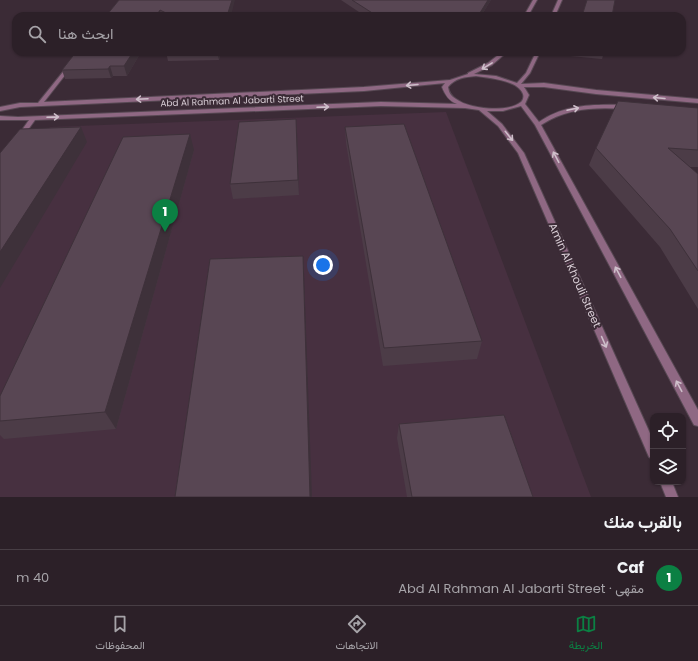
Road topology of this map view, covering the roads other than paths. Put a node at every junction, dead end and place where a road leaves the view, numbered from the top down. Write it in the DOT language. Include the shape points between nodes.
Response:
graph roads {
  1 [pos="535,0"];
  2 [pos="560,0"];
  3 [pos="528,12"];
  4 [pos="555,12"];
  5 [pos="78,56"];
  6 [pos="500,56"];
  7 [pos="536,56"];
  8 [pos="467,76"];
  9 [pos="451,81"];
  10 [pos="518,86"];
  11 [pos="698,101"];
  12 [pos="40,104"];
  13 [pos="522,104"];
  14 [pos="465,106"];
  15 [pos="629,107"];
  16 [pos="0,109"];
  17 [pos="481,109"];
  18 [pos="0,118"];
  19 [pos="34,118"];
  20 [pos="538,125"];
  21 [pos="17,140"];
  22 [pos="698,421"];
  23 [pos="651,449"];
  24 [pos="667,485"];
  25 [pos="672,497"];
  1 -- 3 [label="street"];
  2 -- 4 [label="street"];
  5 -- 12 [label="street"];
  6 -- 8 [label="street, one-way"];
  7 -- 10 [label="street"];
  8 -- 9 [label="street, Abd Al Rahman Al Jabarti Street"];
  8 -- 10 [label="street" via="494,77"];
  9 -- 12 [label="street, Abd Al Rahman Al Jabarti Street, one-way" via="364,89"];
  9 -- 14 [label="street" via="445,87 447,95"];
  11 -- 10 [label="street, one-way" via="544,85"];
  10 -- 13 [label="street" via="526,93"];
  12 -- 16 [label="street, Abd Al Rahman Al Jabarti Street"];
  13 -- 17 [label="street" via="505,110"];
  13 -- 20 [label="street"];
  14 -- 17 [label="street"];
  19 -- 14 [label="street, Abd Al Rahman Al Jabarti Street, one-way" via="381,104"];
  20 -- 15 [label="street, one-way" via="555,114 579,108"];
  17 -- 23 [label="street, Amin Al Khouli Street, one-way" via="500,125 521,153"];
  18 -- 19 [label="street, Abd Al Rahman Al Jabarti Street"];
  19 -- 21 [label="street"];
  22 -- 20 [label="street, one-way"];
  24 -- 25 [label="street"];
}
